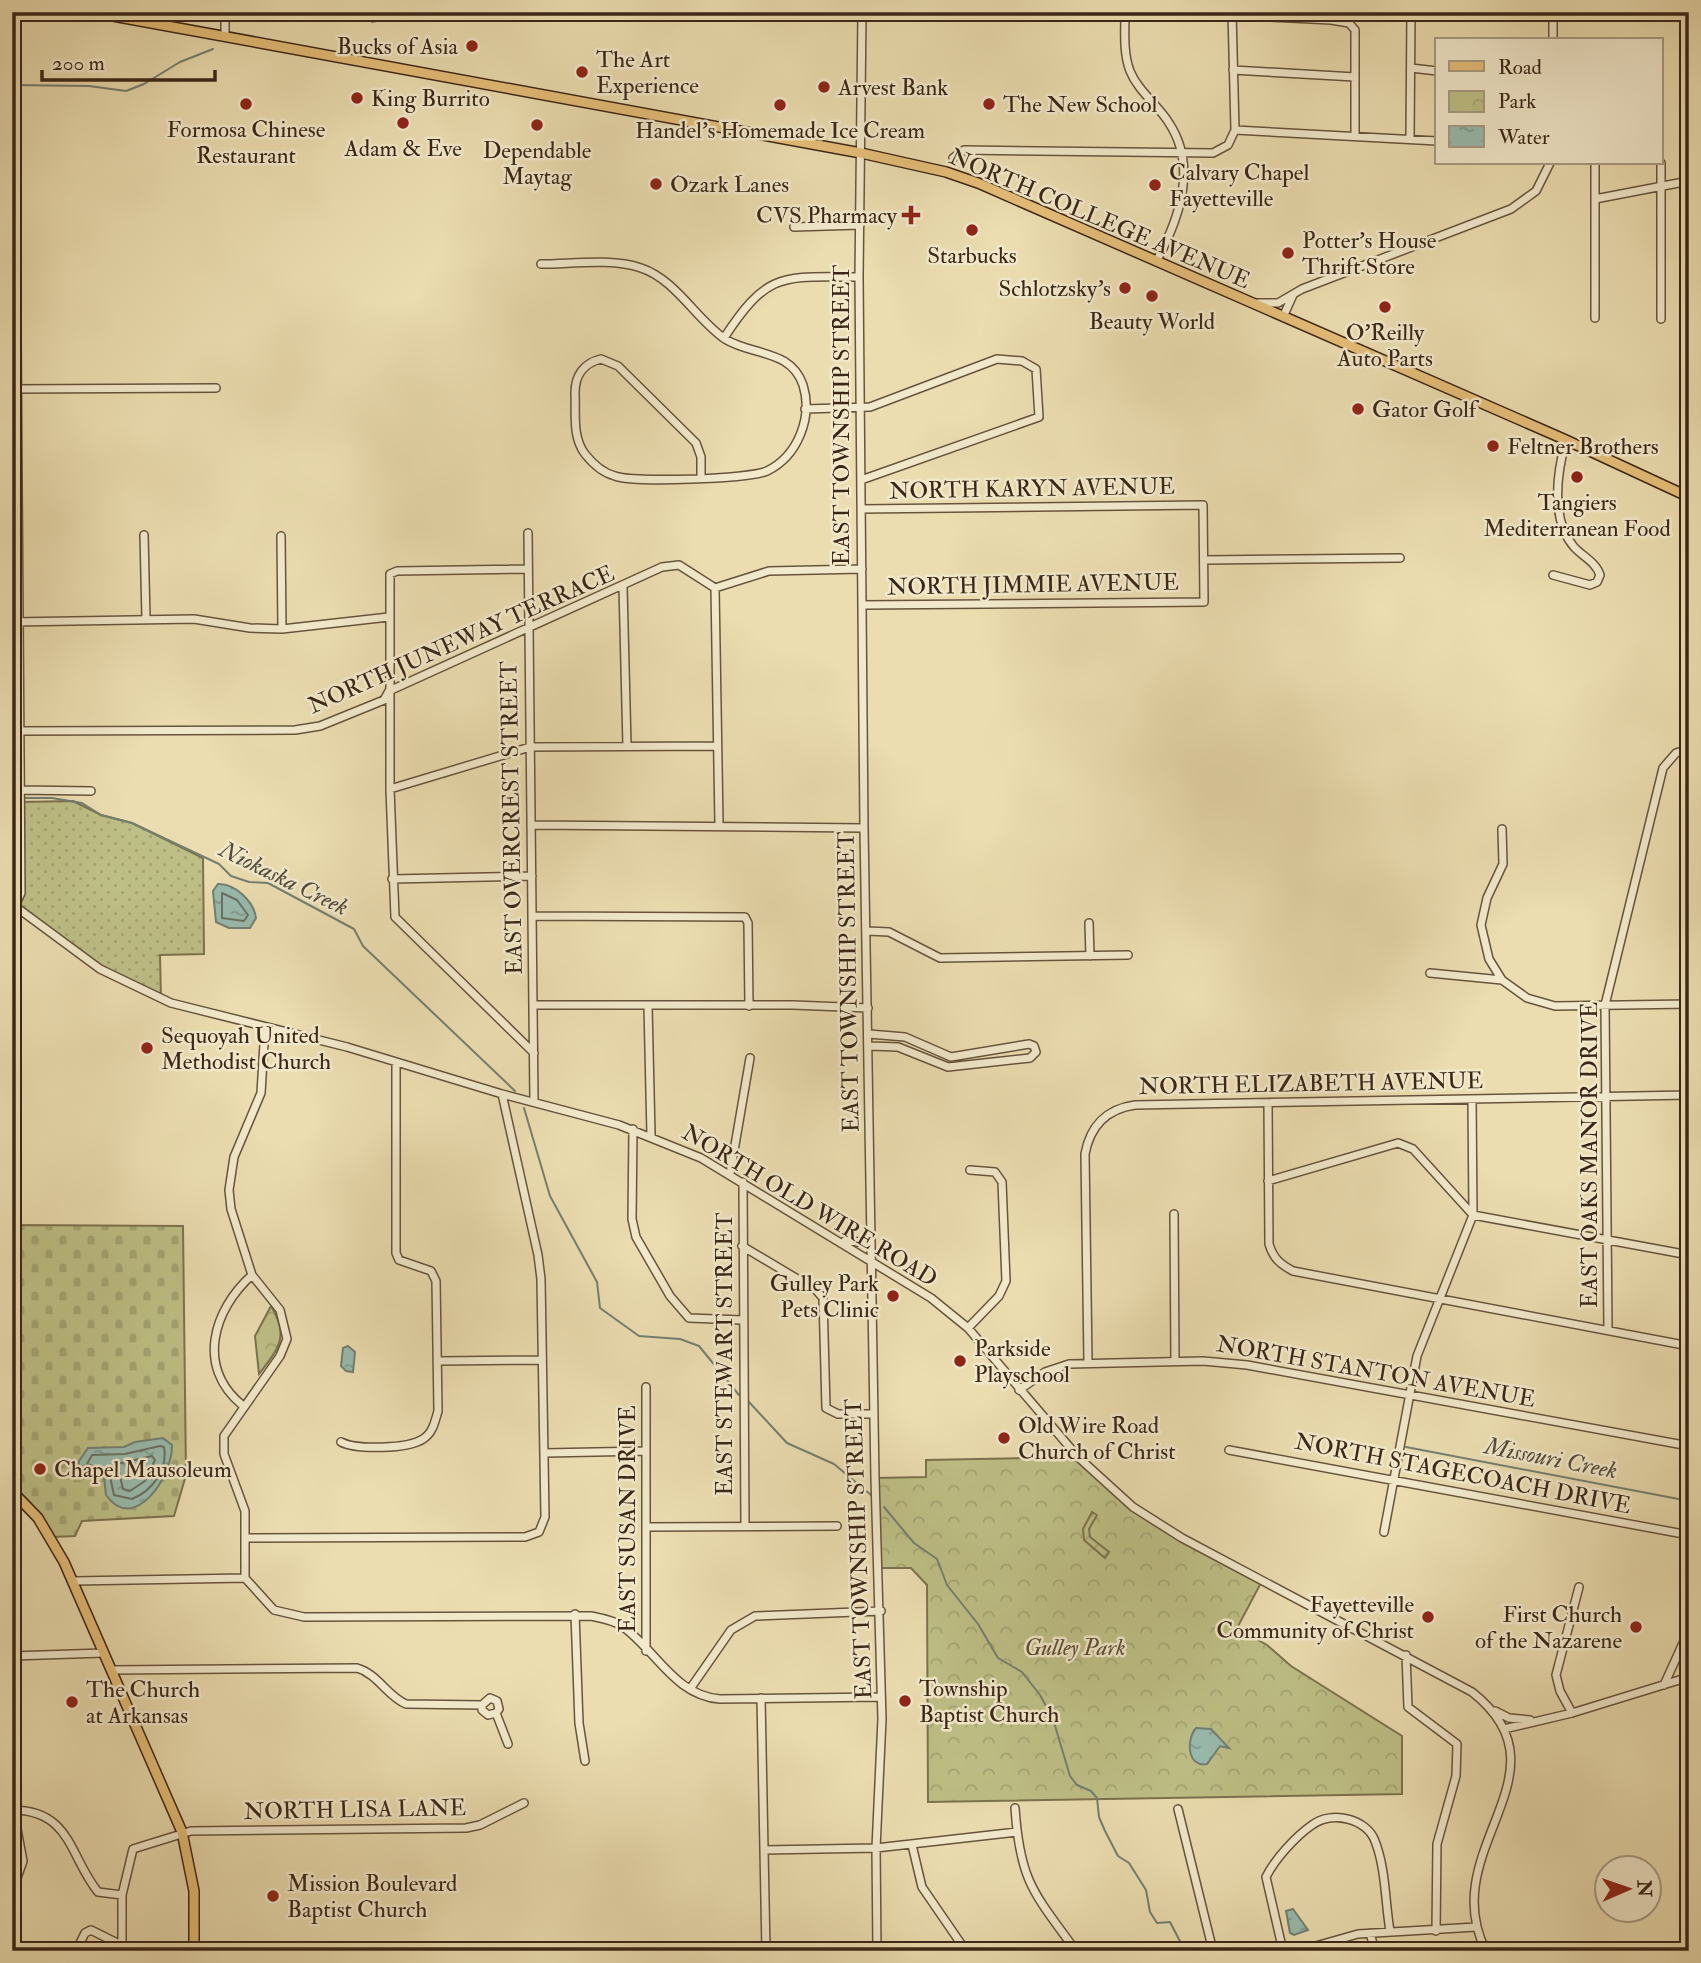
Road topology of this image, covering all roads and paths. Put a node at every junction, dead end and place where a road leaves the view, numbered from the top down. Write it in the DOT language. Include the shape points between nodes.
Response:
graph roads {
  1 [pos="91,12"];
  2 [pos="225,12"];
  3 [pos="862,12"];
  4 [pos="1125,12"];
  5 [pos="1411,12"];
  6 [pos="1529,12"];
  7 [pos="1553,13"];
  8 [pos="1232,14"];
  9 [pos="1331,16"];
  10 [pos="225,36"];
  11 [pos="1553,38"];
  12 [pos="1411,68"];
  13 [pos="1233,70"];
  14 [pos="1435,71"];
  15 [pos="1355,77"];
  16 [pos="1235,130"];
  17 [pos="1355,136"];
  18 [pos="1410,139"];
  19 [pos="1435,141"];
  20 [pos="861,153"];
  21 [pos="1180,154"];
  22 [pos="953,158"];
  23 [pos="1550,164"];
  24 [pos="1595,164"];
  25 [pos="1661,164"];
  26 [pos="1689,181"];
  27 [pos="1661,186"];
  28 [pos="12,194"];
  29 [pos="1595,199"];
  30 [pos="860,225"];
  31 [pos="794,227"];
  32 [pos="1157,260"];
  33 [pos="541,264"];
  34 [pos="859,277"];
  35 [pos="1294,295"];
  36 [pos="1251,302"];
  37 [pos="15,303"];
  38 [pos="1283,317"];
  39 [pos="1595,318"];
  40 [pos="1661,319"];
  41 [pos="724,338"];
  42 [pos="216,388"];
  43 [pos="15,389"];
  44 [pos="805,409"];
  45 [pos="860,409"];
  46 [pos="1566,440"];
  47 [pos="701,477"];
  48 [pos="861,480"];
  49 [pos="1689,497"];
  50 [pos="861,509"];
  51 [pos="528,533"];
  52 [pos="144,535"];
  53 [pos="281,537"];
  54 [pos="1400,558"];
  55 [pos="1203,560"];
  56 [pos="528,569"];
  57 [pos="862,569"];
  58 [pos="1553,575"];
  59 [pos="623,587"];
  60 [pos="715,587"];
  61 [pos="862,605"];
  62 [pos="389,617"];
  63 [pos="146,619"];
  64 [pos="16,622"];
  65 [pos="528,628"];
  66 [pos="282,629"];
  67 [pos="389,691"];
  68 [pos="17,712"];
  69 [pos="20,731"];
  70 [pos="627,746"];
  71 [pos="717,746"];
  72 [pos="530,747"];
  73 [pos="1689,749"];
  74 [pos="390,789"];
  75 [pos="21,790"];
  76 [pos="91,791"];
  77 [pos="719,824"];
  78 [pos="531,825"];
  79 [pos="864,828"];
  80 [pos="1502,829"];
  81 [pos="532,876"];
  82 [pos="392,878"];
  83 [pos="14,907"];
  84 [pos="532,916"];
  85 [pos="1089,923"];
  86 [pos="867,931"];
  87 [pos="1128,955"];
  88 [pos="1090,956"];
  89 [pos="1430,973"];
  90 [pos="1502,980"];
  91 [pos="1689,1004"];
  92 [pos="533,1005"];
  93 [pos="1605,1005"];
  94 [pos="648,1006"];
  95 [pos="749,1006"];
  96 [pos="868,1008"];
  97 [pos="265,1027"];
  98 [pos="869,1034"];
  99 [pos="870,1046"];
  100 [pos="534,1053"];
  101 [pos="750,1058"];
  102 [pos="396,1062"];
  103 [pos="502,1094"];
  104 [pos="1689,1095"];
  105 [pos="1606,1097"];
  106 [pos="1472,1099"];
  107 [pos="534,1102"];
  108 [pos="1268,1103"];
  109 [pos="633,1129"];
  110 [pos="651,1135"];
  111 [pos="970,1170"];
  112 [pos="730,1174"];
  113 [pos="1268,1181"];
  114 [pos="743,1182"];
  115 [pos="1174,1214"];
  116 [pos="1473,1215"];
  117 [pos="872,1225"];
  118 [pos="839,1239"];
  119 [pos="1607,1241"];
  120 [pos="742,1246"];
  121 [pos="1689,1255"];
  122 [pos="872,1259"];
  123 [pos="251,1275"];
  124 [pos="1439,1298"];
  125 [pos="742,1320"];
  126 [pos="968,1328"];
  127 [pos="1608,1330"];
  128 [pos="1689,1346"];
  129 [pos="542,1360"];
  130 [pos="439,1361"];
  131 [pos="1175,1361"];
  132 [pos="1088,1362"];
  133 [pos="646,1387"];
  134 [pos="1019,1390"];
  135 [pos="1409,1395"];
  136 [pos="242,1405"];
  137 [pos="873,1414"];
  138 [pos="341,1442"];
  139 [pos="1689,1446"];
  140 [pos="1229,1450"];
  141 [pos="646,1451"];
  142 [pos="545,1453"];
  143 [pos="1394,1480"];
  144 [pos="12,1491"];
  145 [pos="745,1526"];
  146 [pos="837,1526"];
  147 [pos="646,1527"];
  148 [pos="1384,1532"];
  149 [pos="1689,1535"];
  150 [pos="245,1538"];
  151 [pos="245,1578"];
  152 [pos="74,1581"];
  153 [pos="1579,1587"];
  154 [pos="881,1611"];
  155 [pos="575,1614"];
  156 [pos="1689,1630"];
  157 [pos="646,1651"];
  158 [pos="103,1653"];
  159 [pos="12,1656"];
  160 [pos="1406,1656"];
  161 [pos="111,1670"];
  162 [pos="1689,1677"];
  163 [pos="1664,1685"];
  164 [pos="690,1689"];
  165 [pos="881,1697"];
  166 [pos="761,1698"];
  167 [pos="482,1704"];
  168 [pos="1489,1707"];
  169 [pos="496,1713"];
  170 [pos="1572,1713"];
  171 [pos="1538,1721"];
  172 [pos="1504,1729"];
  173 [pos="508,1744"];
  174 [pos="585,1761"];
  175 [pos="524,1803"];
  176 [pos="13,1808"];
  177 [pos="1015,1808"];
  178 [pos="1178,1809"];
  179 [pos="182,1832"];
  180 [pos="1017,1832"];
  181 [pos="912,1845"];
  182 [pos="876,1849"];
  183 [pos="764,1850"];
  184 [pos="13,1889"];
  185 [pos="122,1895"];
  186 [pos="1476,1927"];
  187 [pos="1390,1931"];
  188 [pos="1436,1931"];
  189 [pos="1370,1933"];
  190 [pos="122,1945"];
  191 [pos="76,1951"];
  192 [pos="133,1951"];
  193 [pos="194,1951"];
  194 [pos="766,1951"];
  195 [pos="877,1951"];
  196 [pos="966,1951"];
  197 [pos="1076,1951"];
  198 [pos="1213,1951"];
  199 [pos="1283,1951"];
  200 [pos="1298,1951"];
  201 [pos="1375,1951"];
  202 [pos="1486,1951"];
  1 -- 10 [label="main road, NORTH COLLEGE AVENUE"];
  2 -- 10 [label="street"];
  3 -- 20 [label="street, EAST TOWNSHIP STREET"];
  4 -- 21 [label="street" via="1131,74 1169,122"];
  5 -- 12 [label="street"];
  6 -- 7 [label="street"];
  7 -- 11 [label="street"];
  8 -- 9 [label="street"];
  8 -- 13 [label="street"];
  9 -- 15 [label="street" via="1355,30"];
  10 -- 20 [label="main road, NORTH COLLEGE AVENUE"];
  12 -- 14 [label="street"];
  12 -- 18 [label="street"];
  13 -- 15 [label="street"];
  13 -- 16 [label="street"];
  15 -- 17 [label="street"];
  16 -- 17 [label="street"];
  16 -- 21 [label="street" via="1231,141 1218,152"];
  17 -- 18 [label="street"];
  18 -- 19 [label="street"];
  20 -- 30 [label="street, EAST TOWNSHIP STREET"];
  20 -- 32 [label="main road, NORTH COLLEGE AVENUE" via="978,183"];
  21 -- 22 [label="street" via="964,150"];
  21 -- 32 [label="street" via="1181,202 1175,226"];
  23 -- 35 [label="street" via="1536,191 1511,209"];
  24 -- 29 [label="street"];
  25 -- 27 [label="street"];
  26 -- 27 [label="street"];
  27 -- 29 [label="street"];
  27 -- 40 [label="street"];
  28 -- 37 [label="street" via="16,203"];
  29 -- 39 [label="street"];
  30 -- 31 [label="street"];
  30 -- 34 [label="street, EAST TOWNSHIP STREET"];
  32 -- 36 [label="main road, NORTH COLLEGE AVENUE"];
  33 -- 41 [label="street" via="643,268 660,278"];
  34 -- 41 [label="street" via="779,281 746,304"];
  34 -- 45 [label="street, EAST TOWNSHIP STREET"];
  35 -- 36 [label="street" via="1278,303"];
  35 -- 38 [label="street"];
  36 -- 38 [label="main road, NORTH COLLEGE AVENUE"];
  37 -- 43 [label="street"];
  38 -- 46 [label="main road, NORTH COLLEGE AVENUE"];
  41 -- 44 [label="street" via="791,365 803,387"];
  42 -- 43 [label="street"];
  43 -- 64 [label="street"];
  44 -- 45 [label="street"];
  44 -- 47 [label="street" via="804,429 795,446 766,471"];
  45 -- 48 [label="street, EAST TOWNSHIP STREET"];
  45 -- 48 [label="street" via="1002,359 1036,369 1040,417"];
  46 -- 49 [label="main road, NORTH COLLEGE AVENUE"];
  46 -- 58 [label="street" via="1561,456 1560,520 1574,547 1600,575 1590,584"];
  47 -- 47 [label="street" via="696,443 613,362 601,359 580,371 575,384 576,435 586,455 605,472 624,479"];
  48 -- 50 [label="street, EAST TOWNSHIP STREET"];
  50 -- 55 [label="street, NORTH KARYN AVENUE" via="1203,505"];
  50 -- 57 [label="street, EAST TOWNSHIP STREET"];
  51 -- 56 [label="street, EAST OVERCREST STREET"];
  52 -- 63 [label="street"];
  53 -- 66 [label="street"];
  54 -- 55 [label="street"];
  55 -- 61 [label="street, NORTH JIMMIE AVENUE" via="1204,602"];
  56 -- 62 [label="street" via="394,572 388,581"];
  56 -- 65 [label="street, EAST OVERCREST STREET"];
  57 -- 60 [label="street" via="769,571"];
  57 -- 61 [label="street, EAST TOWNSHIP STREET"];
  59 -- 60 [label="street, NORTH JUNEWAY TERRACE" via="662,567 678,565"];
  59 -- 65 [label="street, NORTH JUNEWAY TERRACE"];
  59 -- 70 [label="street"];
  60 -- 71 [label="street"];
  61 -- 79 [label="street, EAST TOWNSHIP STREET"];
  62 -- 66 [label="street"];
  62 -- 67 [label="street"];
  63 -- 64 [label="street"];
  63 -- 66 [label="street" via="194,619"];
  64 -- 68 [label="street"];
  65 -- 67 [label="street, NORTH JUNEWAY TERRACE"];
  65 -- 72 [label="street, EAST OVERCREST STREET"];
  67 -- 69 [label="street, NORTH JUNEWAY TERRACE" via="384,700 306,729"];
  67 -- 74 [label="street"];
  68 -- 69 [label="street"];
  69 -- 75 [label="street"];
  70 -- 71 [label="street"];
  70 -- 72 [label="street"];
  71 -- 77 [label="street"];
  72 -- 74 [label="street"];
  72 -- 78 [label="street, EAST OVERCREST STREET"];
  73 -- 93 [label="street, EAST OAKS MANOR DRIVE" via="1675,753 1663,768"];
  74 -- 82 [label="street"];
  75 -- 76 [label="street"];
  75 -- 83 [label="street" via="21,892"];
  77 -- 78 [label="street"];
  77 -- 79 [label="street"];
  78 -- 81 [label="street, EAST OVERCREST STREET"];
  79 -- 86 [label="street, EAST TOWNSHIP STREET"];
  80 -- 90 [label="street" via="1503,864 1487,898 1481,925 1489,959"];
  81 -- 82 [label="street"];
  81 -- 84 [label="street, EAST OVERCREST STREET"];
  82 -- 100 [label="street" via="392,908 400,925"];
  83 -- 97 [label="street, NORTH OLD WIRE ROAD" via="67,947 136,988 185,1008"];
  84 -- 92 [label="street, EAST OVERCREST STREET"];
  84 -- 95 [label="street" via="745,917"];
  85 -- 88 [label="street"];
  86 -- 88 [label="street" via="889,932 940,958"];
  86 -- 96 [label="street, EAST TOWNSHIP STREET"];
  87 -- 88 [label="street"];
  89 -- 90 [label="street"];
  90 -- 93 [label="street" via="1527,998 1545,1004"];
  91 -- 93 [label="street"];
  92 -- 94 [label="street"];
  92 -- 100 [label="street, EAST OVERCREST STREET"];
  93 -- 105 [label="street, EAST OAKS MANOR DRIVE"];
  94 -- 95 [label="street"];
  94 -- 110 [label="street"];
  95 -- 96 [label="street"];
  96 -- 98 [label="street, EAST TOWNSHIP STREET"];
  97 -- 102 [label="street, NORTH OLD WIRE ROAD"];
  97 -- 123 [label="street" via="261,1093 234,1157 229,1190"];
  98 -- 99 [label="street, EAST TOWNSHIP STREET"];
  98 -- 99 [label="street" via="905,1037 951,1057 1029,1044 1036,1052 1030,1058 953,1067 898,1047"];
  99 -- 117 [label="street, EAST TOWNSHIP STREET"];
  100 -- 107 [label="street, EAST OVERCREST STREET"];
  101 -- 112 [label="street"];
  102 -- 103 [label="street, NORTH OLD WIRE ROAD"];
  102 -- 130 [label="street" via="396,1253 398,1260 431,1271 436,1281"];
  103 -- 107 [label="street, NORTH OLD WIRE ROAD"];
  103 -- 129 [label="street" via="538,1255"];
  104 -- 105 [label="street, NORTH ELIZABETH AVENUE"];
  105 -- 106 [label="street, NORTH ELIZABETH AVENUE"];
  105 -- 119 [label="street, EAST OAKS MANOR DRIVE"];
  106 -- 108 [label="street, NORTH ELIZABETH AVENUE"];
  106 -- 116 [label="street"];
  107 -- 109 [label="street, NORTH OLD WIRE ROAD"];
  108 -- 113 [label="street"];
  108 -- 132 [label="street, NORTH ELIZABETH AVENUE" via="1135,1105 1115,1110 1094,1128 1085,1154"];
  109 -- 110 [label="street, NORTH OLD WIRE ROAD"];
  109 -- 125 [label="street" via="632,1219 643,1251 689,1318"];
  110 -- 112 [label="street, NORTH OLD WIRE ROAD"];
  111 -- 126 [label="street" via="995,1172 1002,1182 1007,1272 999,1296"];
  112 -- 114 [label="street, NORTH OLD WIRE ROAD"];
  113 -- 116 [label="street" via="1398,1143 1413,1149"];
  113 -- 124 [label="street" via="1269,1244 1282,1266"];
  114 -- 118 [label="street, NORTH OLD WIRE ROAD"];
  114 -- 120 [label="street, EAST STEWART STREET"];
  115 -- 131 [label="street"];
  116 -- 119 [label="street"];
  116 -- 124 [label="street"];
  117 -- 118 [label="street" via="862,1242"];
  117 -- 122 [label="street, EAST TOWNSHIP STREET"];
  118 -- 122 [label="street, NORTH OLD WIRE ROAD"];
  119 -- 121 [label="street"];
  119 -- 127 [label="street, EAST OAKS MANOR DRIVE"];
  120 -- 125 [label="street, EAST STEWART STREET"];
  120 -- 137 [label="street" via="823,1298 826,1408 838,1414"];
  122 -- 126 [label="street, NORTH OLD WIRE ROAD"];
  122 -- 137 [label="street, EAST TOWNSHIP STREET"];
  123 -- 136 [label="street" via="227,1301 214,1340 225,1388"];
  123 -- 136 [label="street" via="280,1310 287,1339 280,1356"];
  124 -- 127 [label="street"];
  124 -- 135 [label="street" via="1419,1348"];
  125 -- 145 [label="street, EAST STEWART STREET"];
  126 -- 134 [label="street, NORTH OLD WIRE ROAD"];
  127 -- 128 [label="street"];
  129 -- 130 [label="street"];
  129 -- 142 [label="street"];
  130 -- 138 [label="street" via="438,1410 433,1428 423,1439 409,1445 351,1447"];
  131 -- 132 [label="street, NORTH STANTON AVENUE"];
  131 -- 135 [label="street, NORTH STANTON AVENUE" via="1247,1365"];
  132 -- 134 [label="street, NORTH STANTON AVENUE" via="1052,1368"];
  133 -- 141 [label="street, EAST SUSAN DRIVE"];
  134 -- 160 [label="street, NORTH OLD WIRE ROAD" via="1078,1457 1133,1507 1182,1538"];
  135 -- 139 [label="street, NORTH STANTON AVENUE"];
  135 -- 143 [label="street"];
  136 -- 150 [label="street" via="224,1436 224,1454 243,1502"];
  137 -- 154 [label="street, EAST TOWNSHIP STREET"];
  140 -- 143 [label="street, NORTH STAGECOACH DRIVE"];
  141 -- 142 [label="street"];
  141 -- 147 [label="street, EAST SUSAN DRIVE"];
  142 -- 150 [label="street" via="545,1517 539,1532 532,1536"];
  143 -- 148 [label="street"];
  143 -- 149 [label="street, NORTH STAGECOACH DRIVE"];
  144 -- 152 [label="main road" via="38,1518"];
  145 -- 146 [label="street"];
  145 -- 147 [label="street"];
  147 -- 157 [label="street, EAST SUSAN DRIVE"];
  150 -- 151 [label="street"];
  151 -- 152 [label="street"];
  151 -- 155 [label="street" via="274,1610 286,1615"];
  152 -- 158 [label="main road"];
  153 -- 170 [label="street" via="1556,1675"];
  154 -- 164 [label="street" via="755,1616 731,1630"];
  154 -- 165 [label="street, EAST TOWNSHIP STREET"];
  155 -- 157 [label="street" via="622,1626"];
  155 -- 174 [label="street"];
  156 -- 163 [label="street"];
  157 -- 164 [label="street"];
  158 -- 159 [label="street"];
  158 -- 161 [label="main road"];
  160 -- 168 [label="street, NORTH OLD WIRE ROAD" via="1472,1692"];
  160 -- 188 [label="street" via="1408,1707 1454,1739 1458,1748 1456,1776 1436,1854"];
  161 -- 167 [label="street" via="357,1668 406,1704"];
  161 -- 179 [label="main road"];
  162 -- 163 [label="street"];
  163 -- 170 [label="street"];
  164 -- 166 [label="street" via="712,1698"];
  165 -- 166 [label="street"];
  165 -- 182 [label="street, EAST TOWNSHIP STREET"];
  166 -- 183 [label="street"];
  167 -- 169 [label="street" via="486,1714"];
  167 -- 169 [label="street" via="495,1699"];
  168 -- 171 [label="street" via="1509,1718"];
  168 -- 172 [label="street, NORTH OLD WIRE ROAD"];
  169 -- 173 [label="street"];
  170 -- 171 [label="street"];
  171 -- 172 [label="street"];
  172 -- 186 [label="street, NORTH OLD WIRE ROAD" via="1512,1773 1475,1877"];
  175 -- 179 [label="street, NORTH LISA LANE" via="466,1828"];
  176 -- 184 [label="street" via="23,1861"];
  176 -- 185 [label="street" via="43,1814 70,1839 98,1892"];
  177 -- 180 [label="street"];
  178 -- 198 [label="street"];
  179 -- 185 [label="street, NORTH LISA LANE" via="132,1849"];
  179 -- 193 [label="main road" via="194,1891"];
  180 -- 181 [label="street"];
  180 -- 197 [label="street" via="1027,1881"];
  181 -- 182 [label="street"];
  181 -- 196 [label="street" via="922,1887"];
  182 -- 183 [label="street"];
  182 -- 195 [label="street, EAST TOWNSHIP STREET"];
  183 -- 194 [label="street"];
  185 -- 190 [label="street"];
  186 -- 188 [label="street"];
  186 -- 202 [label="street, NORTH OLD WIRE ROAD"];
  187 -- 188 [label="street"];
  187 -- 189 [label="street"];
  187 -- 199 [label="street" via="1381,1862 1367,1826 1357,1820 1322,1820 1312,1824 1266,1877"];
  189 -- 200 [label="street"];
  189 -- 201 [label="street"];
  190 -- 191 [label="street" via="91,1930"];
  190 -- 192 [label="street"];
}
